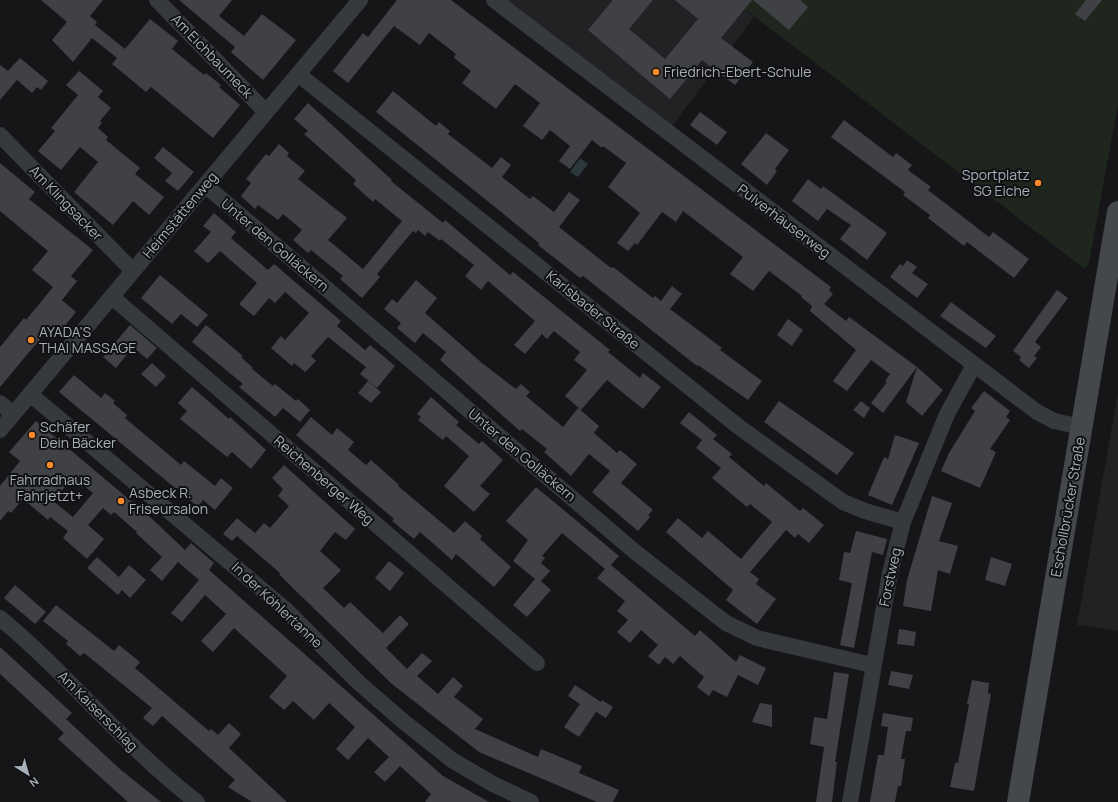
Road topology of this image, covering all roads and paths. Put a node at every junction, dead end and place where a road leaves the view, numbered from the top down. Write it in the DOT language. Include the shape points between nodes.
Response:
graph roads {
  1 [pos="157,0"];
  2 [pos="360,0"];
  3 [pos="494,0"];
  4 [pos="298,74"];
  5 [pos="266,112"];
  6 [pos="0,135"];
  7 [pos="205,185"];
  8 [pos="1118,212"];
  9 [pos="133,271"];
  10 [pos="112,297"];
  11 [pos="974,365"];
  12 [pos="30,394"];
  13 [pos="0,404"];
  14 [pos="13,414"];
  15 [pos="1082,427"];
  16 [pos="0,430"];
  17 [pos="903,522"];
  18 [pos="0,618"];
  19 [pos="537,663"];
  20 [pos="872,665"];
  21 [pos="197,802"];
  22 [pos="531,802"];
  23 [pos="850,802"];
  24 [pos="1018,802"];
  1 -- 5 [label="street, Am Eichbaumeck"];
  2 -- 4 [label="street, Heimstättenweg"];
  3 -- 11 [label="street, Pulverhäuserweg"];
  4 -- 5 [label="street, Heimstättenweg"];
  4 -- 17 [label="street, Karlsbader Straße" via="739,427 843,502"];
  5 -- 7 [label="street, Heimstättenweg"];
  6 -- 9 [label="street, Am Klingsacker"];
  7 -- 9 [label="street, Heimstättenweg"];
  7 -- 20 [label="street, Unter den Golläckern" via="634,550 726,623 757,638"];
  8 -- 15 [label="main road, Eschollbrücker Straße"];
  9 -- 10 [label="street, Heimstättenweg"];
  10 -- 12 [label="street, Heimstättenweg"];
  10 -- 19 [label="street, Reichenberger Weg"];
  11 -- 15 [label="street, Pulverhäuserweg" via="1045,417"];
  11 -- 17 [label="street, Forstweg" via="947,414"];
  12 -- 14 [label="street, Heimstättenweg"];
  12 -- 22 [label="street, In der Köhlertanne" via="279,604 359,683 404,722 452,760"];
  13 -- 14 [label="street"];
  14 -- 16 [label="street, Heimstättenweg"];
  15 -- 24 [label="main road, Eschollbrücker Straße"];
  17 -- 20 [label="street, Forstweg"];
  18 -- 21 [label="street, Am Kaiserschlag" via="139,751"];
  20 -- 23 [label="street, Forstweg"];
}
